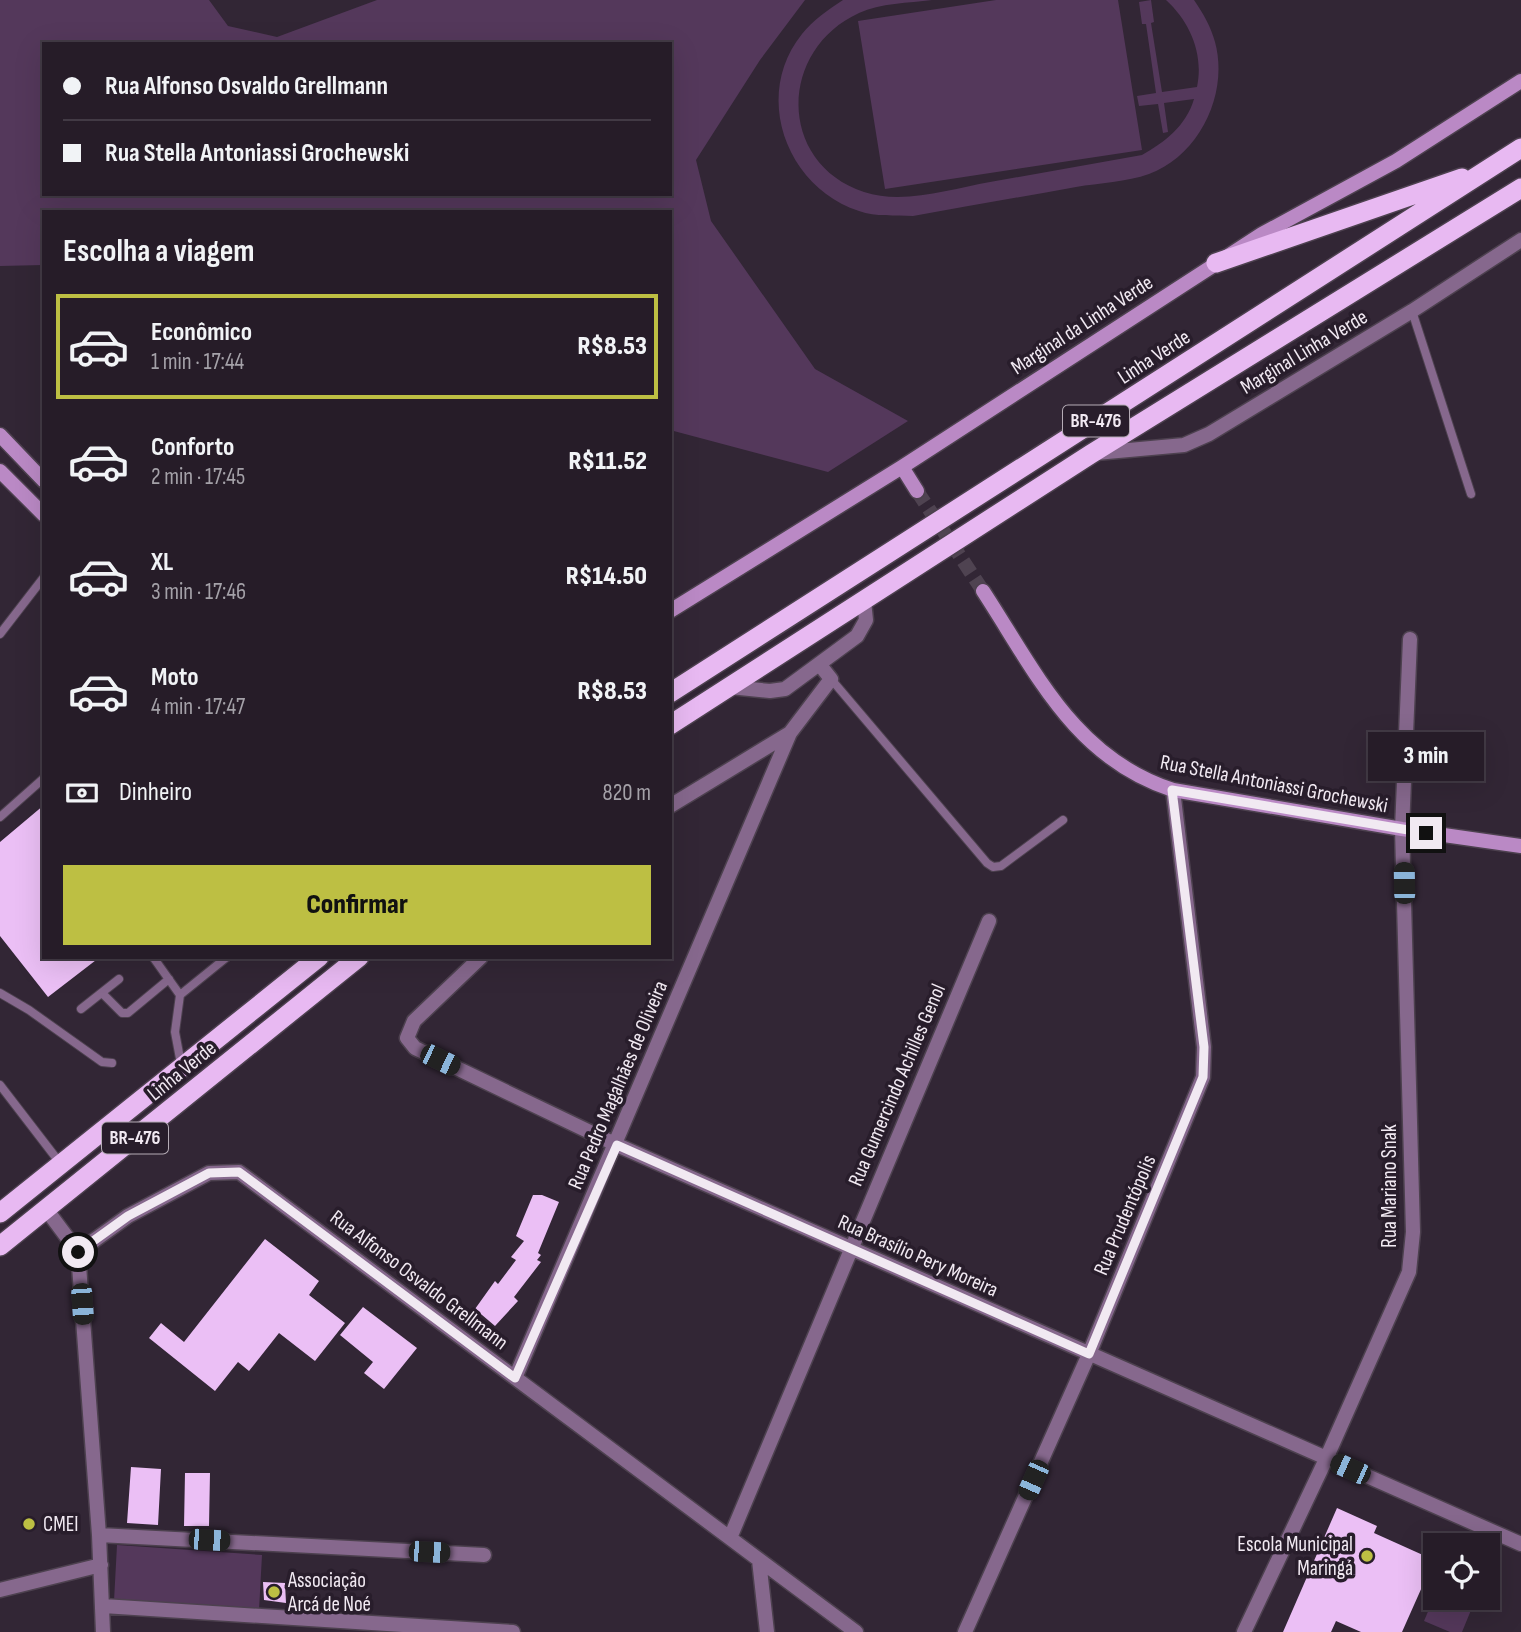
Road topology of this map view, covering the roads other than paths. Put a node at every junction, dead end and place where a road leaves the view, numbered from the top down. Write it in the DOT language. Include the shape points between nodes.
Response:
graph roads {
  1 [pos="1521,81"];
  2 [pos="1521,148"];
  3 [pos="1492,168"];
  4 [pos="1521,189"];
  5 [pos="1521,240"];
  6 [pos="1216,263"];
  7 [pos="1412,311"];
  8 [pos="0,435"];
  9 [pos="1091,454"];
  10 [pos="902,467"];
  11 [pos="0,471"];
  12 [pos="42,479"];
  13 [pos="917,491"];
  14 [pos="1471,494"];
  15 [pos="42,513"];
  16 [pos="42,580"];
  17 [pos="983,592"];
  18 [pos="864,601"];
  19 [pos="672,610"];
  20 [pos="0,634"];
  21 [pos="1410,639"];
  22 [pos="820,665"];
  23 [pos="831,679"];
  24 [pos="730,687"];
  25 [pos="672,692"];
  26 [pos="672,724"];
  27 [pos="790,733"];
  28 [pos="42,780"];
  29 [pos="1172,790"];
  30 [pos="672,805"];
  31 [pos="0,817"];
  32 [pos="1063,820"];
  33 [pos="1402,829"];
  34 [pos="1521,846"];
  35 [pos="989,920"];
  36 [pos="154,959"];
  37 [pos="225,959"];
  38 [pos="294,959"];
  39 [pos="316,959"];
  40 [pos="357,959"];
  41 [pos="479,959"];
  42 [pos="119,979"];
  43 [pos="169,979"];
  44 [pos="0,993"];
  45 [pos="102,993"];
  46 [pos="180,995"];
  47 [pos="255,1008"];
  48 [pos="81,1009"];
  49 [pos="112,1063"];
  50 [pos="182,1067"];
  51 [pos="0,1085"];
  52 [pos="617,1145"];
  53 [pos="61,1164"];
  54 [pos="46,1209"];
  55 [pos="0,1213"];
  56 [pos="0,1246"];
  57 [pos="851,1249"];
  58 [pos="78,1252"];
  59 [pos="1089,1354"];
  60 [pos="515,1378"];
  61 [pos="1326,1459"];
  62 [pos="99,1535"];
  63 [pos="730,1538"];
  64 [pos="1521,1544"];
  65 [pos="484,1555"];
  66 [pos="759,1560"];
  67 [pos="101,1565"];
  68 [pos="0,1590"];
  69 [pos="103,1605"];
  70 [pos="103,1632"];
  71 [pos="513,1632"];
  72 [pos="767,1632"];
  73 [pos="856,1632"];
  74 [pos="965,1632"];
  75 [pos="1244,1632"];
  1 -- 6 [label="main road, Marginal da Linha Verde" via="1396,161"];
  2 -- 3 [label="highway, Linha Verde / BR-476"];
  3 -- 6 [label="highway"];
  3 -- 25 [label="highway, Linha Verde / BR-476"];
  4 -- 9 [label="highway, BR-476"];
  5 -- 7 [label="street, Marginal Linha Verde"];
  6 -- 10 [label="main road, Marginal da Linha Verde"];
  7 -- 9 [label="street, Marginal Linha Verde" via="1209,434 1184,444"];
  7 -- 14 [label="lane"];
  8 -- 12 [label="main road"];
  9 -- 18 [label="highway, BR-476"];
  10 -- 13 [label="main road"];
  10 -- 19 [label="main road, Marginal da Linha Verde"];
  11 -- 15 [label="main road"];
  16 -- 20 [label="lane"];
  17 -- 29 [label="main road, Rua Stella Antoniassi Grochewski" via="1069,722 1096,749 1143,781"];
  18 -- 22 [label="street" via="863,629"];
  18 -- 24 [label="highway, BR-476"];
  21 -- 33 [label="street, Rua Mariano Snak"];
  22 -- 23 [label="street"];
  22 -- 24 [label="street" via="785,689"];
  23 -- 27 [label="street, Rua Pedro Magalhães de Oliveira"];
  23 -- 32 [label="lane" via="993,867 1001,866"];
  24 -- 26 [label="highway, BR-476"];
  27 -- 30 [label="street"];
  27 -- 52 [label="street, Rua Pedro Magalhães de Oliveira"];
  28 -- 31 [label="lane"];
  29 -- 33 [label="main road, Rua Stella Antoniassi Grochewski"];
  29 -- 59 [label="street, Rua Prudentópolis" via="1204,1047 1203,1077"];
  33 -- 34 [label="main road, Rua Stella Antoniassi Grochewski"];
  33 -- 61 [label="street, Rua Mariano Snak" via="1413,1232 1409,1272"];
  35 -- 57 [label="street, Rua Gumercindo Achilles Genol"];
  36 -- 43 [label="lane"];
  37 -- 46 [label="lane"];
  38 -- 47 [label="highway"];
  39 -- 47 [label="highway, Linha Verde / BR-476"];
  40 -- 54 [label="highway, Linha Verde / BR-476"];
  41 -- 52 [label="street, Rua Brasílio Pery Moreira" via="414,1021 407,1038 415,1048"];
  42 -- 45 [label="lane"];
  43 -- 45 [label="lane" via="128,1013 122,1013"];
  43 -- 46 [label="lane"];
  44 -- 49 [label="lane" via="102,1062"];
  45 -- 48 [label="lane"];
  46 -- 50 [label="lane" via="175,1032"];
  47 -- 50 [label="highway, Linha Verde / BR-476"];
  50 -- 53 [label="highway, Linha Verde / BR-476"];
  51 -- 53 [label="lane"];
  52 -- 57 [label="street, Rua Brasílio Pery Moreira"];
  52 -- 60 [label="street, Rua Pedro Magalhães de Oliveira"];
  53 -- 55 [label="highway, Linha Verde / BR-476"];
  54 -- 56 [label="highway, Linha Verde / BR-476"];
  54 -- 58 [label="street"];
  57 -- 59 [label="street, Rua Brasílio Pery Moreira"];
  57 -- 63 [label="street, Rua Gumercindo Achilles Genol"];
  58 -- 60 [label="street, Rua Alfonso Osvaldo Grellmann" via="128,1216 209,1173 239,1172"];
  58 -- 62 [label="street"];
  59 -- 61 [label="street, Rua Brasílio Pery Moreira"];
  59 -- 74 [label="street, Rua Prudentópolis"];
  60 -- 63 [label="street, Rua Alfonso Osvaldo Grellmann"];
  61 -- 64 [label="street, Rua Brasílio Pery Moreira"];
  61 -- 75 [label="street, Rua Mariano Snak"];
  62 -- 65 [label="street"];
  62 -- 67 [label="street"];
  63 -- 66 [label="street, Rua Alfonso Osvaldo Grellmann"];
  66 -- 72 [label="street"];
  66 -- 73 [label="street, Rua Alfonso Osvaldo Grellmann"];
  67 -- 68 [label="street"];
  67 -- 69 [label="street"];
  69 -- 70 [label="street"];
  69 -- 71 [label="street"];
}
